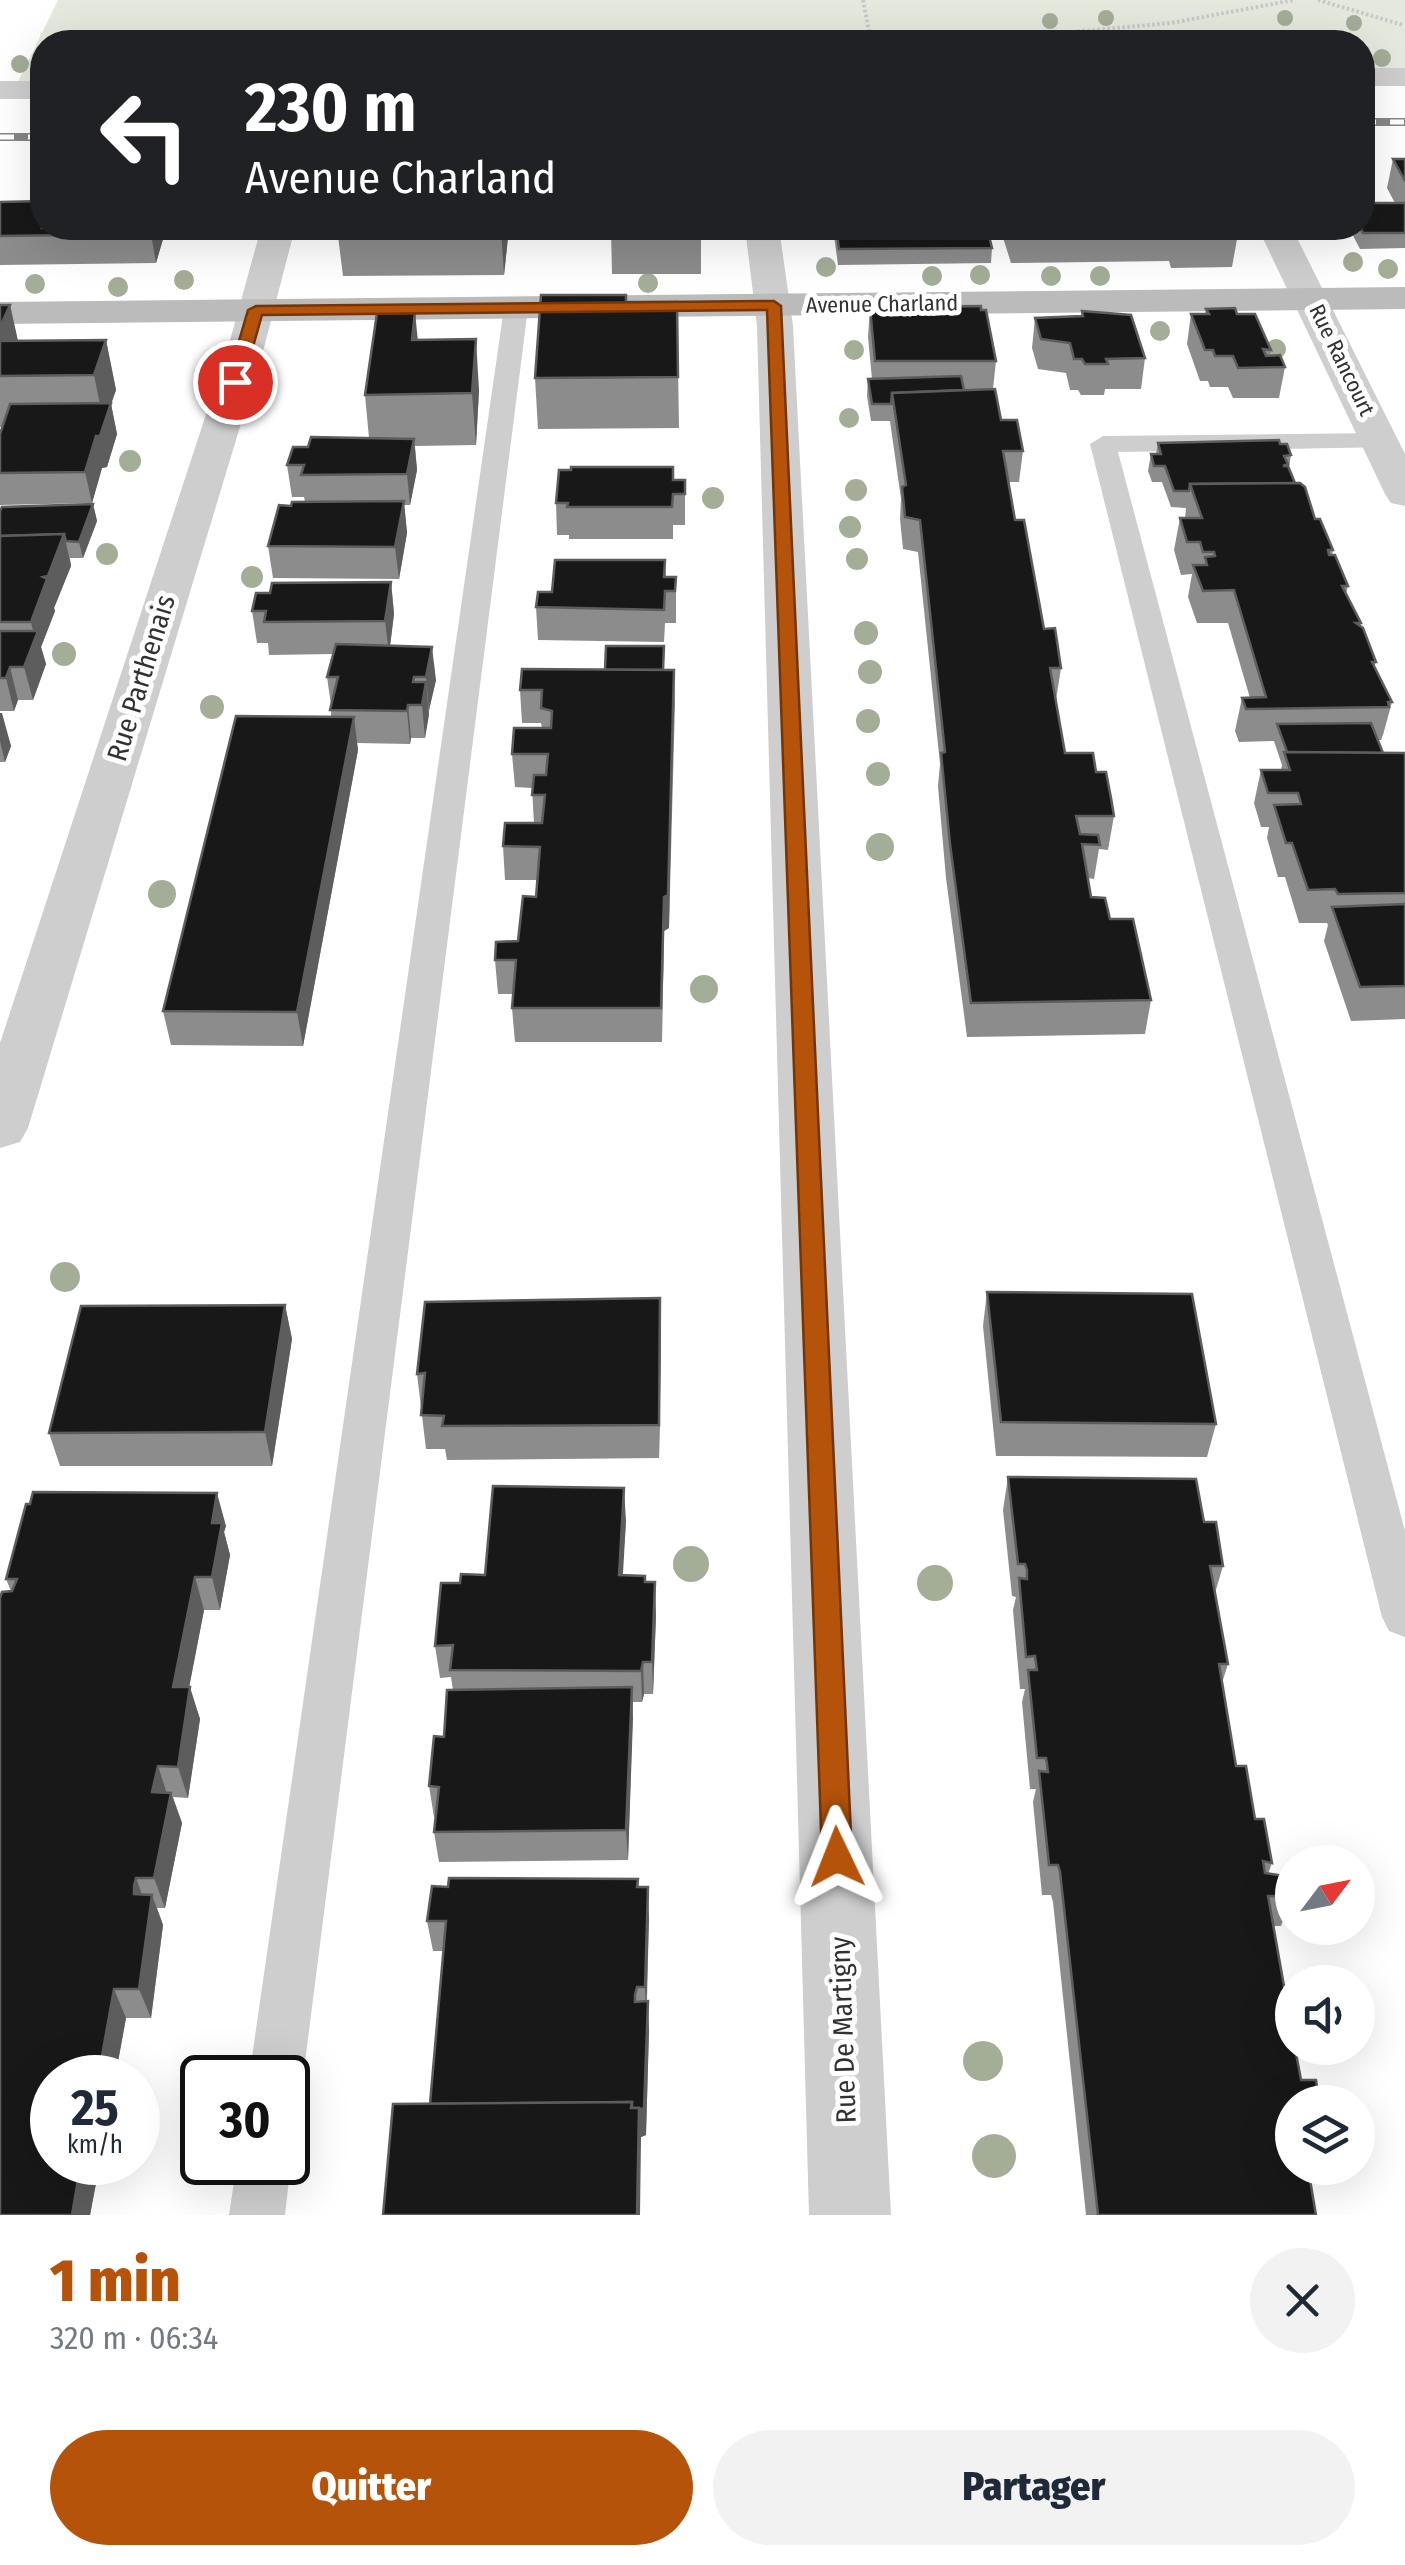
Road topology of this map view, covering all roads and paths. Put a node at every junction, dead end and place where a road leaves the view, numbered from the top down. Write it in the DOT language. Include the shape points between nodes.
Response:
graph roads {
  1 [pos="863,0"];
  2 [pos="1294,0"];
  3 [pos="1318,0"];
  4 [pos="1405,26"];
  5 [pos="869,30"];
  6 [pos="1090,30"];
  7 [pos="1375,77"];
  8 [pos="1405,77"];
  9 [pos="0,90"];
  10 [pos="30,90"];
  11 [pos="275,240"];
  12 [pos="764,240"];
  13 [pos="1281,240"];
  14 [pos="1312,298"];
  15 [pos="1405,298"];
  16 [pos="774,306"];
  17 [pos="516,308"];
  18 [pos="256,310"];
  19 [pos="0,313"];
  20 [pos="1381,441"];
  21 [pos="1405,494"];
  22 [pos="0,1128"];
  23 [pos="1405,1617"];
  24 [pos="279,2055"];
  25 [pos="261,2185"];
  26 [pos="257,2215"];
  27 [pos="850,2215"];
  1 -- 5 [label="path"];
  2 -- 6 [label="path" via="1216,18"];
  3 -- 4 [label="path"];
  7 -- 8 [label="street"];
  9 -- 10 [label="street"];
  11 -- 18 [label="street, Rue Parthenais"];
  12 -- 16 [label="street, Rue De Martigny"];
  13 -- 14 [label="street, Rue Rancourt"];
  14 -- 15 [label="street, Avenue Charland"];
  14 -- 16 [label="street, Avenue Charland"];
  14 -- 20 [label="street, Rue Rancourt"];
  16 -- 17 [label="street, Avenue Charland"];
  16 -- 27 [label="street, Rue De Martigny"];
  17 -- 18 [label="street, Avenue Charland"];
  17 -- 24 [label="lane"];
  18 -- 19 [label="street, Avenue Charland"];
  18 -- 22 [label="street, Rue Parthenais"];
  20 -- 21 [label="street, Rue Rancourt"];
  20 -- 23 [label="lane" via="1103,444"];
  25 -- 26 [label="lane"];
}
